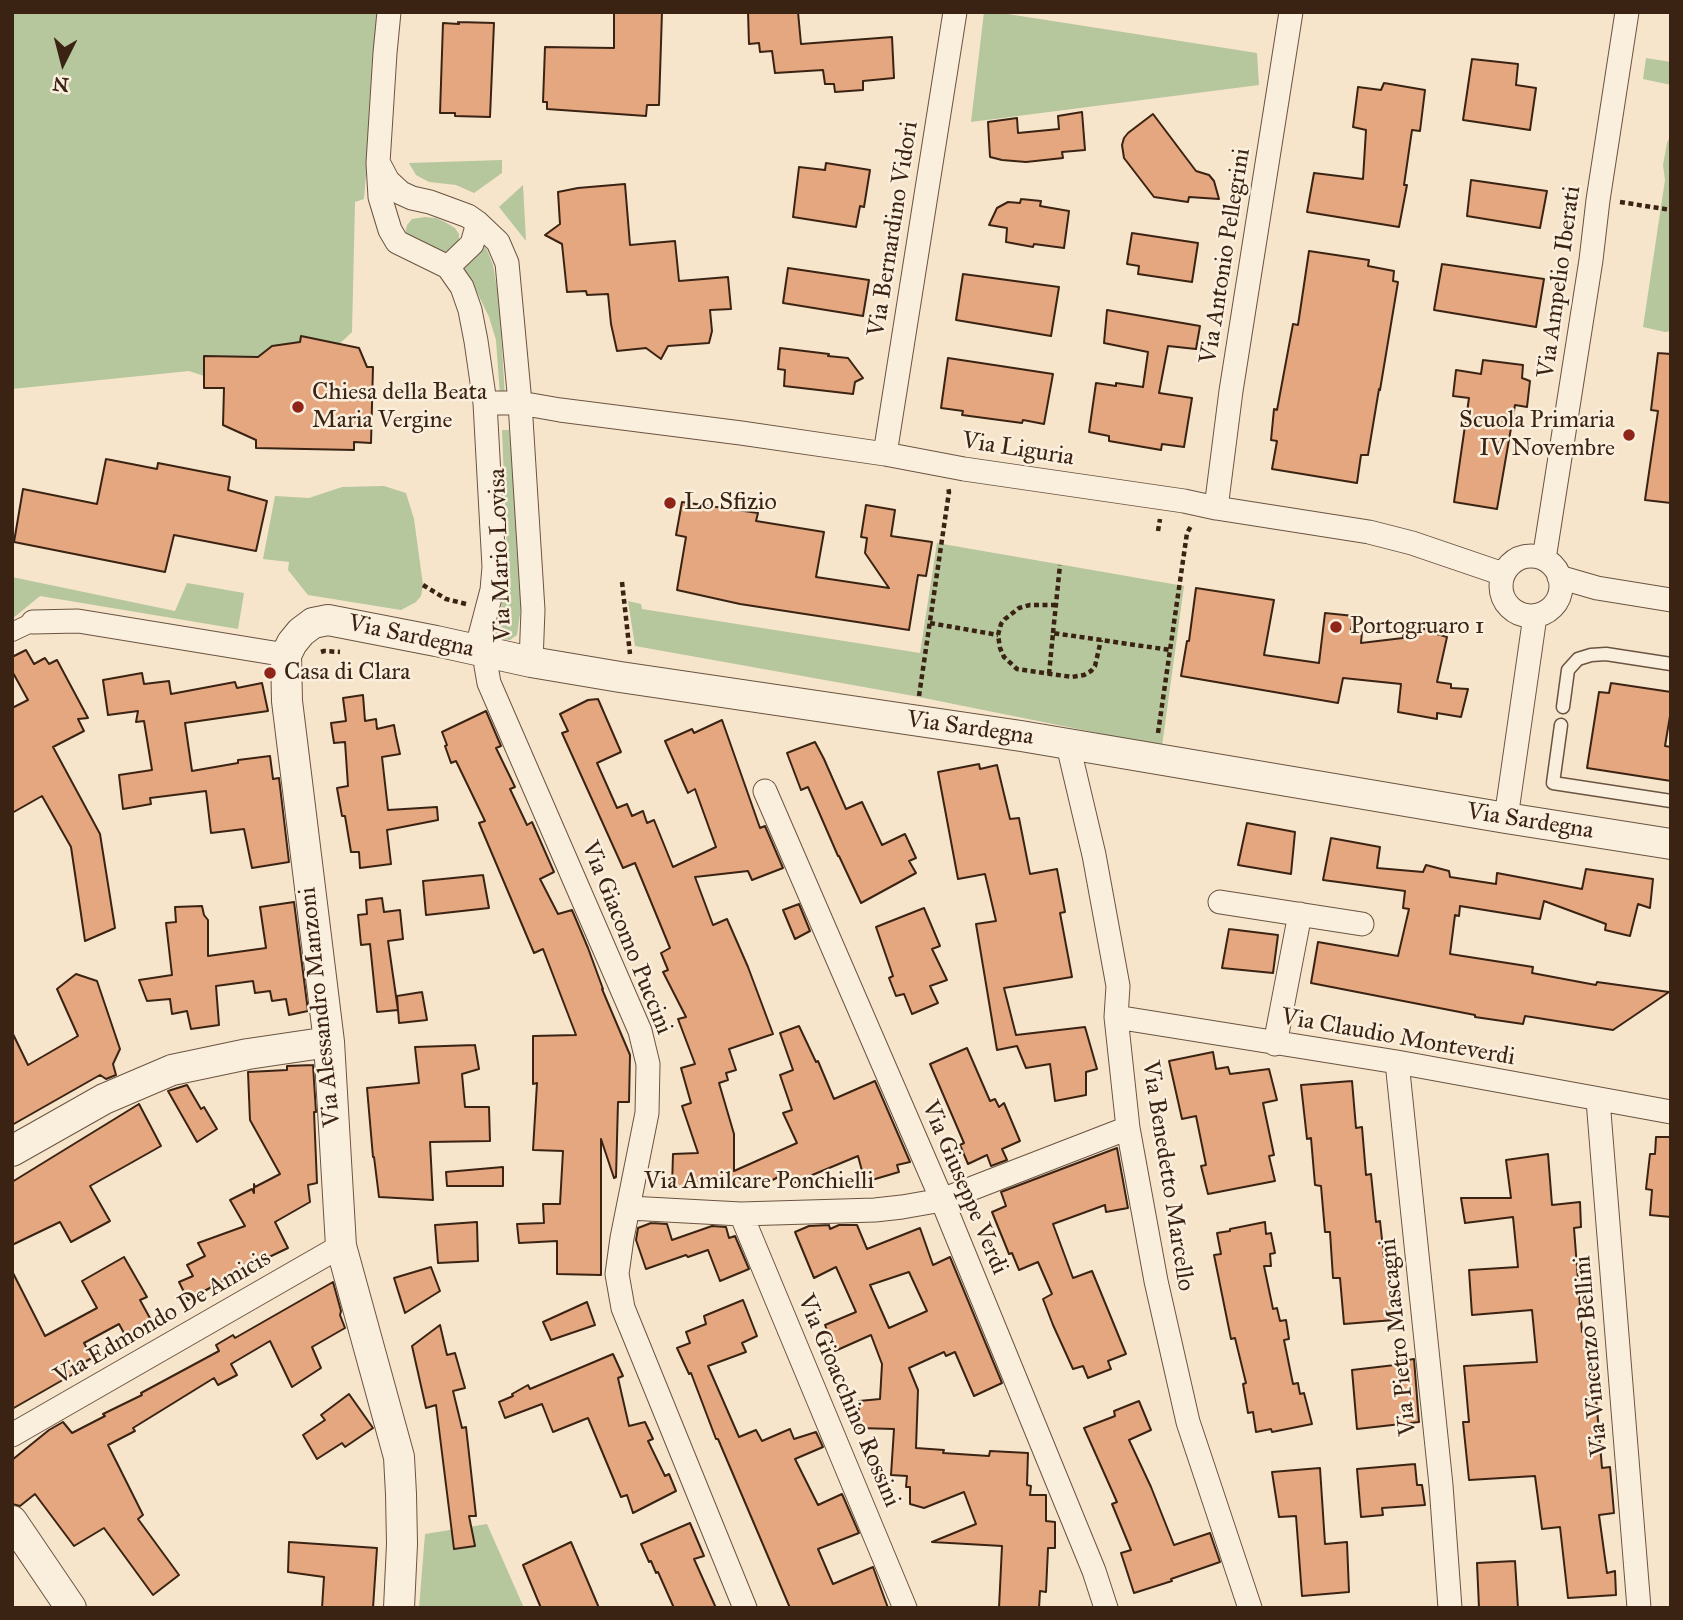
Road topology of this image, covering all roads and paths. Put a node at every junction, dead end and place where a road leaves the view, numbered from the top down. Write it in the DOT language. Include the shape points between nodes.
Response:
graph roads {
  1 [pos="389,12"];
  2 [pos="955,12"];
  3 [pos="1291,12"];
  4 [pos="1626,12"];
  5 [pos="379,163"];
  6 [pos="1598,200"];
  7 [pos="1671,209"];
  8 [pos="478,223"];
  9 [pos="447,267"];
  10 [pos="485,404"];
  11 [pos="520,404"];
  12 [pos="885,454"];
  13 [pos="947,483"];
  14 [pos="1216,508"];
  15 [pos="1191,526"];
  16 [pos="1544,559"];
  17 [pos="1060,565"];
  18 [pos="1503,574"];
  19 [pos="1559,577"];
  20 [pos="622,582"];
  21 [pos="1671,600"];
  22 [pos="1056,605"];
  23 [pos="1535,616"];
  24 [pos="33,622"];
  25 [pos="930,624"];
  26 [pos="12,632"];
  27 [pos="1053,633"];
  28 [pos="998,635"];
  29 [pos="1101,640"];
  30 [pos="1170,650"];
  31 [pos="481,652"];
  32 [pos="631,654"];
  33 [pos="286,655"];
  34 [pos="531,662"];
  35 [pos="1671,664"];
  36 [pos="1049,674"];
  37 [pos="919,700"];
  38 [pos="1563,707"];
  39 [pos="1561,725"];
  40 [pos="1068,745"];
  41 [pos="1155,759"];
  42 [pos="765,791"];
  43 [pos="1671,801"];
  44 [pos="1506,818"];
  45 [pos="1671,844"];
  46 [pos="1220,902"];
  47 [pos="1300,914"];
  48 [pos="1362,924"];
  49 [pos="1116,1017"];
  50 [pos="329,1042"];
  51 [pos="1275,1044"];
  52 [pos="1397,1062"];
  53 [pos="1598,1100"];
  54 [pos="1671,1112"];
  55 [pos="1128,1128"];
  56 [pos="12,1151"];
  57 [pos="942,1200"];
  58 [pos="629,1208"];
  59 [pos="741,1214"];
  60 [pos="341,1246"];
  61 [pos="12,1435"];
  62 [pos="12,1521"];
  63 [pos="71,1608"];
  64 [pos="400,1608"];
  65 [pos="745,1608"];
  66 [pos="905,1608"];
  67 [pos="1107,1608"];
  68 [pos="1250,1608"];
  69 [pos="1450,1608"];
  70 [pos="1639,1608"];
  1 -- 5 [label="street"];
  2 -- 12 [label="street, Via Bernardino Vidori"];
  3 -- 14 [label="street, Via Antonio Pellegrini"];
  4 -- 6 [label="street, Via Ampelio Iberati"];
  5 -- 8 [label="street, Via Mario Lovisa" via="388,181 401,192"];
  5 -- 9 [label="street" via="380,197 397,242"];
  6 -- 7 [label="path"];
  6 -- 16 [label="street, Via Ampelio Iberati"];
  8 -- 9 [label="street" via="472,244"];
  8 -- 11 [label="street, Via Mario Lovisa" via="498,242 507,263"];
  9 -- 10 [label="street, Via Mario Lovisa" via="462,287 470,310"];
  10 -- 11 [label="street"];
  10 -- 31 [label="street, Via Mario Lovisa" via="494,567"];
  11 -- 12 [label="street, Via Liguria"];
  11 -- 34 [label="street, Via Mario Lovisa" via="533,610"];
  12 -- 14 [label="street, Via Liguria"];
  13 -- 25 [label="path"];
  14 -- 18 [label="street, Via Liguria" via="1369,532"];
  15 -- 30 [label="path"];
  16 -- 18 [label="street" via="1525,556 1508,565"];
  16 -- 19 [label="street"];
  17 -- 22 [label="path"];
  18 -- 23 [label="street" via="1504,600 1517,613"];
  19 -- 21 [label="street"];
  19 -- 23 [label="street" via="1557,601"];
  20 -- 32 [label="path"];
  22 -- 27 [label="path"];
  22 -- 28 [label="path" via="1019,608 1001,624"];
  23 -- 44 [label="street"];
  24 -- 26 [label="street"];
  24 -- 33 [label="street" via="78,621"];
  25 -- 28 [label="path"];
  25 -- 37 [label="path"];
  27 -- 29 [label="path"];
  27 -- 36 [label="path"];
  28 -- 36 [label="path" via="1004,657 1017,668"];
  29 -- 30 [label="path"];
  29 -- 36 [label="path" via="1091,671 1072,677"];
  30 -- 41 [label="path"];
  31 -- 33 [label="street, Via Sardegna" via="328,620 301,632"];
  31 -- 34 [label="street, Via Sardegna"];
  31 -- 58 [label="street, Via Giacomo Puccini" via="489,683 640,1031 648,1064 648,1113"];
  33 -- 50 [label="street, Via Alessandro Manzoni" via="287,701"];
  34 -- 40 [label="street, Via Sardegna"];
  35 -- 38 [label="lane" via="1606,654 1578,659 1569,670"];
  39 -- 43 [label="lane" via="1553,783"];
  40 -- 41 [label="street, Via Sardegna"];
  40 -- 49 [label="street, Via Benedetto Marcello" via="1118,986"];
  41 -- 44 [label="street, Via Sardegna"];
  42 -- 57 [label="street, Via Giuseppe Verdi"];
  44 -- 45 [label="street, Via Sardegna"];
  46 -- 47 [label="street"];
  47 -- 48 [label="street"];
  47 -- 51 [label="street"];
  49 -- 51 [label="street, Via Claudio Monteverdi"];
  49 -- 55 [label="street, Via Benedetto Marcello"];
  50 -- 56 [label="street" via="172,1070 104,1099"];
  50 -- 60 [label="street, Via Alessandro Manzoni"];
  51 -- 52 [label="street, Via Claudio Monteverdi"];
  52 -- 53 [label="street, Via Claudio Monteverdi"];
  52 -- 69 [label="street, Via Pietro Mascagni"];
  53 -- 54 [label="street, Via Claudio Monteverdi"];
  53 -- 70 [label="street, Via Vincenzo Bellini"];
  55 -- 57 [label="street, Via Amilcare Ponchielli"];
  55 -- 68 [label="street, Via Benedetto Marcello" via="1188,1422"];
  57 -- 59 [label="street, Via Amilcare Ponchielli" via="875,1210"];
  57 -- 67 [label="street, Via Giuseppe Verdi"];
  58 -- 59 [label="street, Via Amilcare Ponchielli"];
  58 -- 65 [label="street, Via Giacomo Puccini" via="617,1274 623,1308"];
  59 -- 66 [label="street, Via Gioacchino Rossini"];
  60 -- 61 [label="street, Via Edmondo De Amicis"];
  60 -- 64 [label="street, Via Alessandro Manzoni" via="399,1457"];
  62 -- 63 [label="street"];
}
